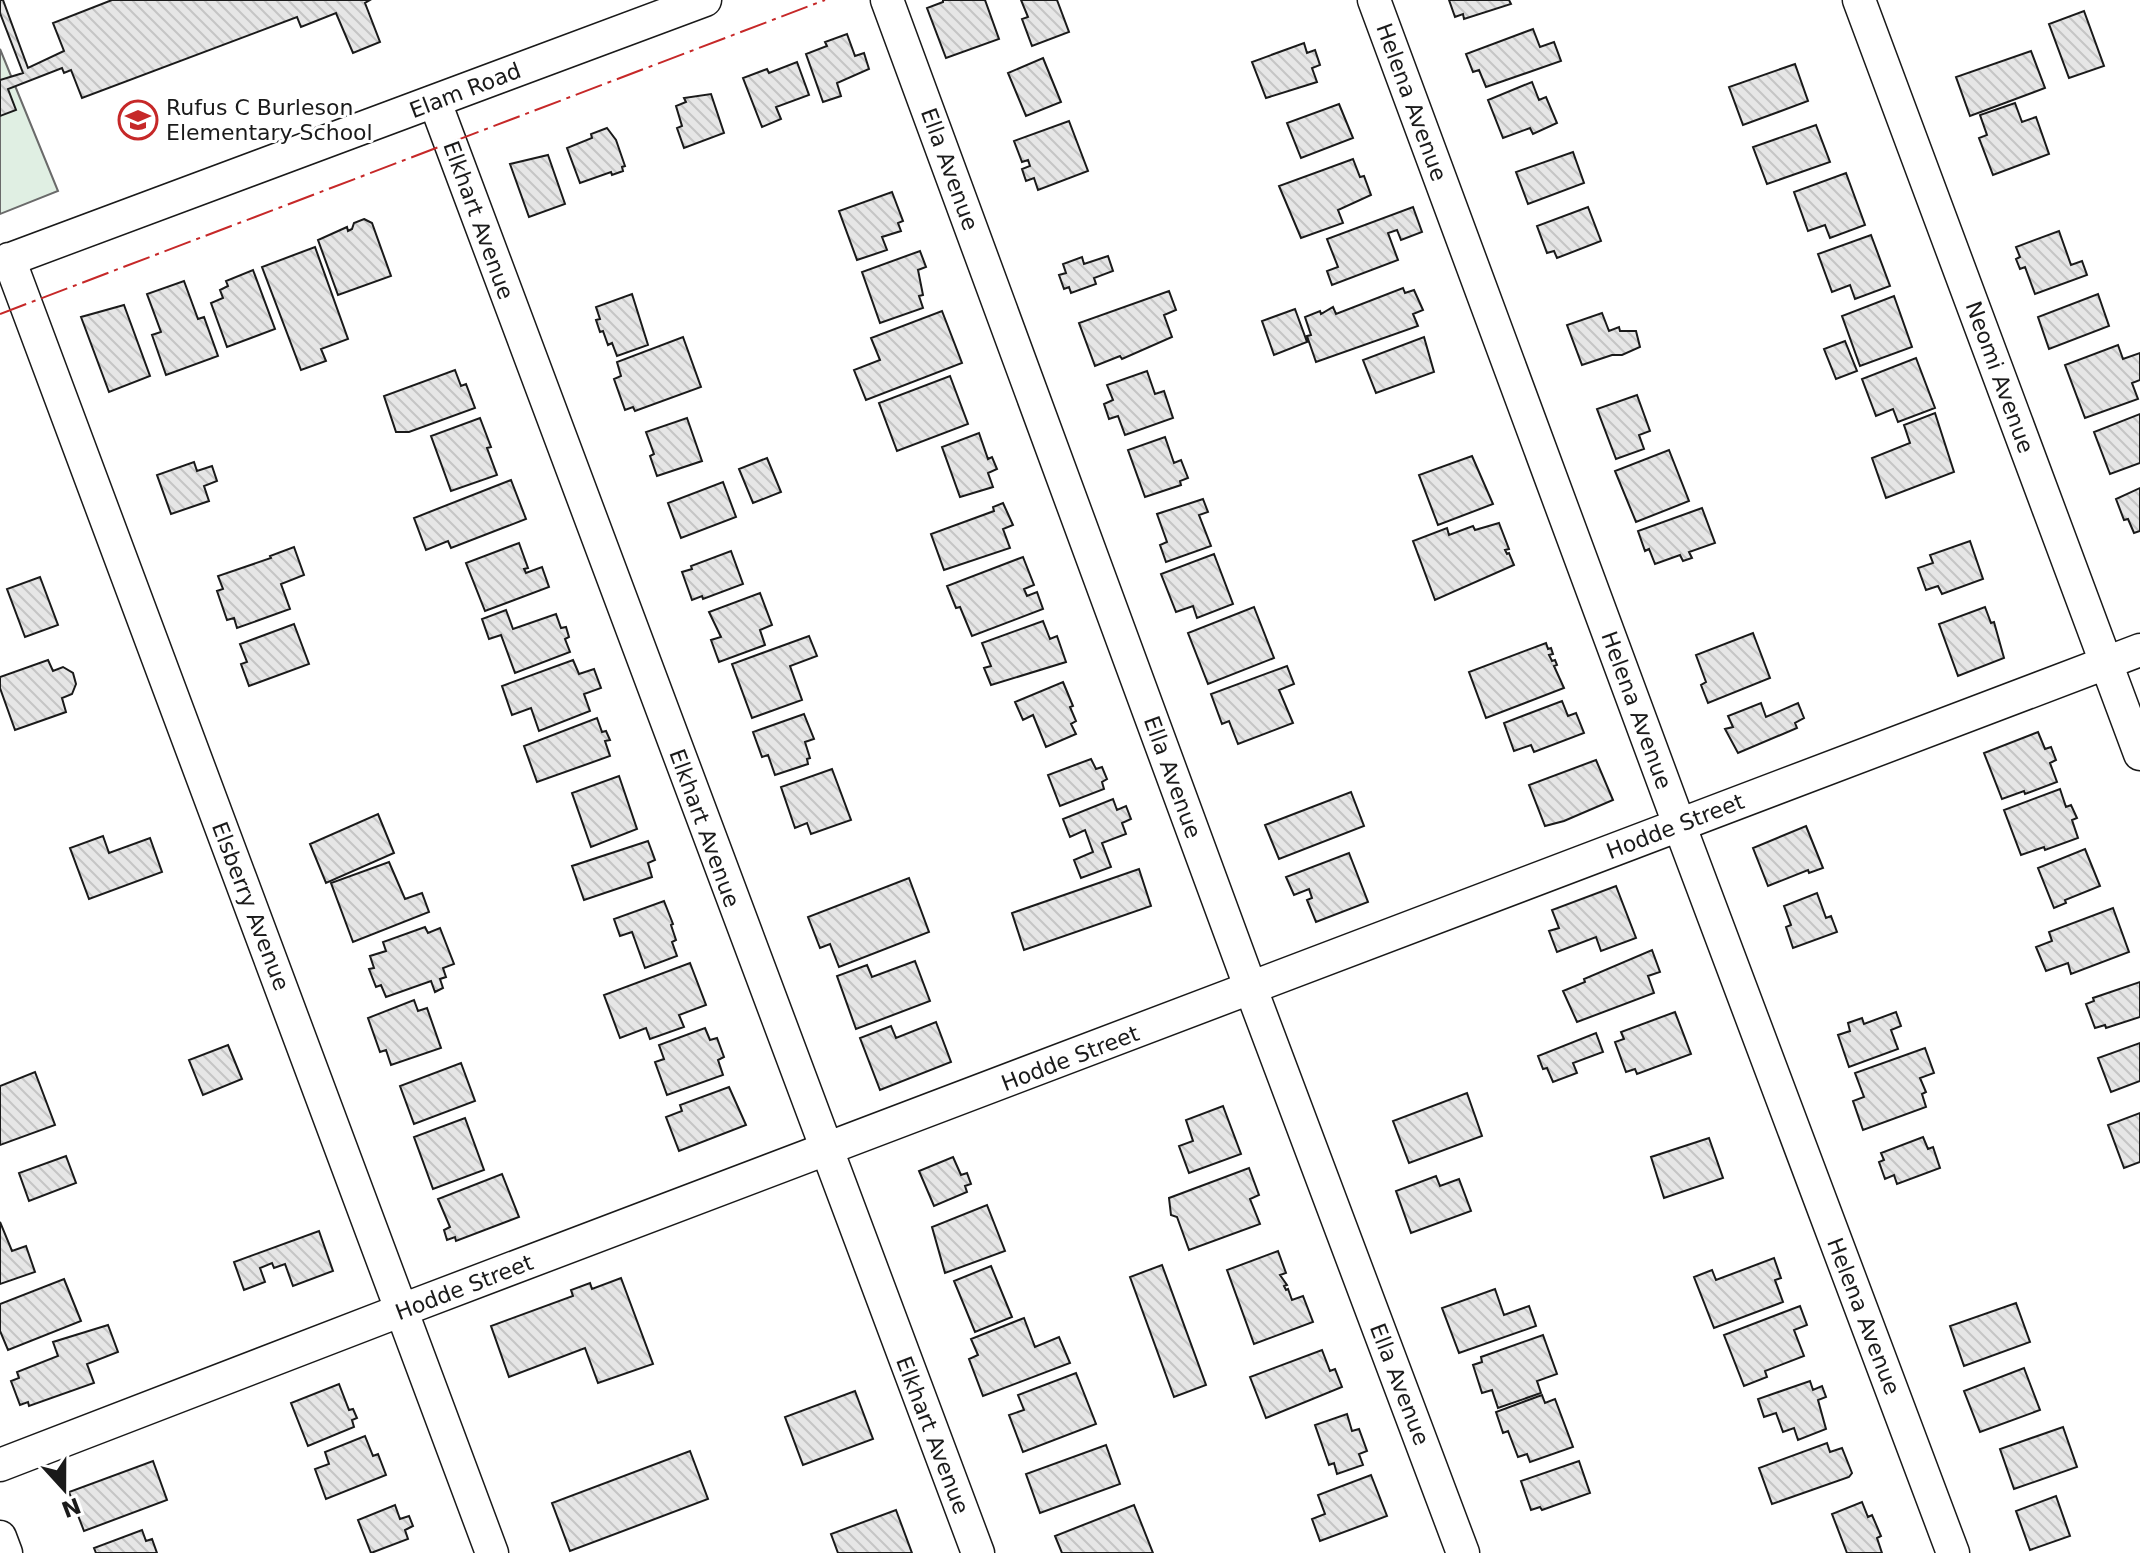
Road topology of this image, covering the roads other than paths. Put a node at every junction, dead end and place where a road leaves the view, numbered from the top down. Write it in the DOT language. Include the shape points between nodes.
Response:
graph roads {
  1 [pos="705,0"];
  2 [pos="887,0"];
  3 [pos="1374,0"];
  4 [pos="1859,0"];
  5 [pos="435,102"];
  6 [pos="4,261"];
  7 [pos="2140,650"];
  8 [pos="2106,664"];
  9 [pos="2140,754"];
  10 [pos="1679,824"];
  11 [pos="1251,989"];
  12 [pos="826,1151"];
  13 [pos="402,1310"];
  14 [pos="0,1465"];
  15 [pos="0,1537"];
  16 [pos="6,1553"];
  17 [pos="492,1553"];
  18 [pos="978,1553"];
  19 [pos="1463,1553"];
  20 [pos="1953,1553"];
  1 -- 5 [label="street, Elam Road"];
  2 -- 11 [label="street, Ella Avenue"];
  3 -- 10 [label="street, Helena Avenue"];
  4 -- 8 [label="street, Neomi Avenue"];
  5 -- 6 [label="street, Elam Road"];
  5 -- 12 [label="street, Elkhart Avenue"];
  6 -- 13 [label="street, Elsberry Avenue"];
  7 -- 8 [label="street, Hodde Street"];
  8 -- 9 [label="street, Neomi Avenue"];
  8 -- 10 [label="street, Hodde Street"];
  10 -- 11 [label="street, Hodde Street"];
  10 -- 20 [label="street, Helena Avenue"];
  11 -- 12 [label="street, Hodde Street"];
  11 -- 19 [label="street, Ella Avenue"];
  12 -- 13 [label="street, Hodde Street"];
  12 -- 18 [label="street, Elkhart Avenue"];
  13 -- 14 [label="street, Hodde Street"];
  13 -- 17 [label="street, Elsberry Avenue"];
  15 -- 16 [label="street"];
}
